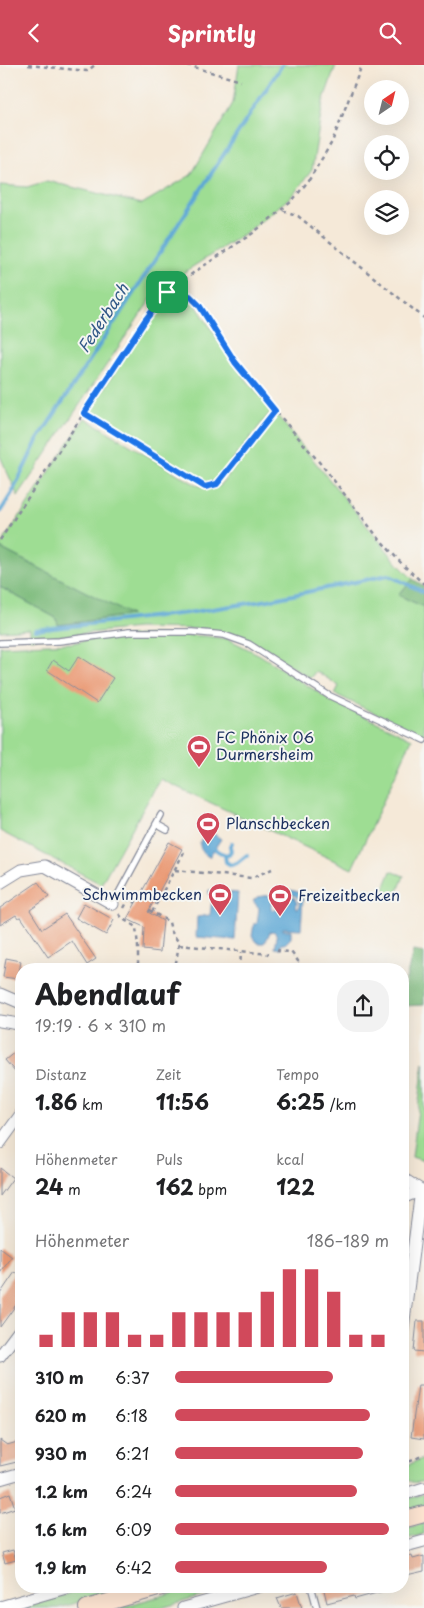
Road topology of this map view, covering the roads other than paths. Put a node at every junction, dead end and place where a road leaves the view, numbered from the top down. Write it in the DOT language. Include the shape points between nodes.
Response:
graph roads {
  1 [pos="0,643"];
  2 [pos="424,740"];
  3 [pos="161,815"];
  4 [pos="156,824"];
  5 [pos="167,830"];
  6 [pos="0,883"];
  7 [pos="113,904"];
  8 [pos="0,994"];
  9 [pos="15,1000"];
  10 [pos="0,1021"];
  11 [pos="15,1023"];
  12 [pos="15,1122"];
  13 [pos="0,1143"];
  14 [pos="409,1182"];
  15 [pos="423,1190"];
  16 [pos="409,1195"];
  17 [pos="409,1287"];
  18 [pos="15,1336"];
  19 [pos="0,1356"];
  20 [pos="15,1475"];
  21 [pos="0,1479"];
  22 [pos="424,1488"];
  23 [pos="409,1493"];
  24 [pos="424,1513"];
  25 [pos="409,1517"];
  26 [pos="424,1541"];
  27 [pos="409,1545"];
  28 [pos="49,1593"];
  29 [pos="140,1593"];
  30 [pos="236,1593"];
  31 [pos="313,1593"];
  32 [pos="0,1607"];
  33 [pos="87,1608"];
  34 [pos="183,1608"];
  35 [pos="318,1608"];
  1 -- 2 [label="lane" via="59,641 129,632 224,635 249,644 328,695"];
  3 -- 4 [label="lane"];
  4 -- 5 [label="lane"];
  4 -- 7 [label="lane"];
  6 -- 7 [label="street" via="21,870 45,866"];
  8 -- 9 [label="street"];
  10 -- 11 [label="street"];
  12 -- 13 [label="street"];
  14 -- 15 [label="street"];
  15 -- 16 [label="street"];
  15 -- 17 [label="street"];
  18 -- 19 [label="street"];
  20 -- 21 [label="street"];
  22 -- 23 [label="street"];
  24 -- 25 [label="street"];
  26 -- 27 [label="street"];
  28 -- 32 [label="street"];
  29 -- 33 [label="street"];
  30 -- 34 [label="street"];
  31 -- 35 [label="lane"];
}
